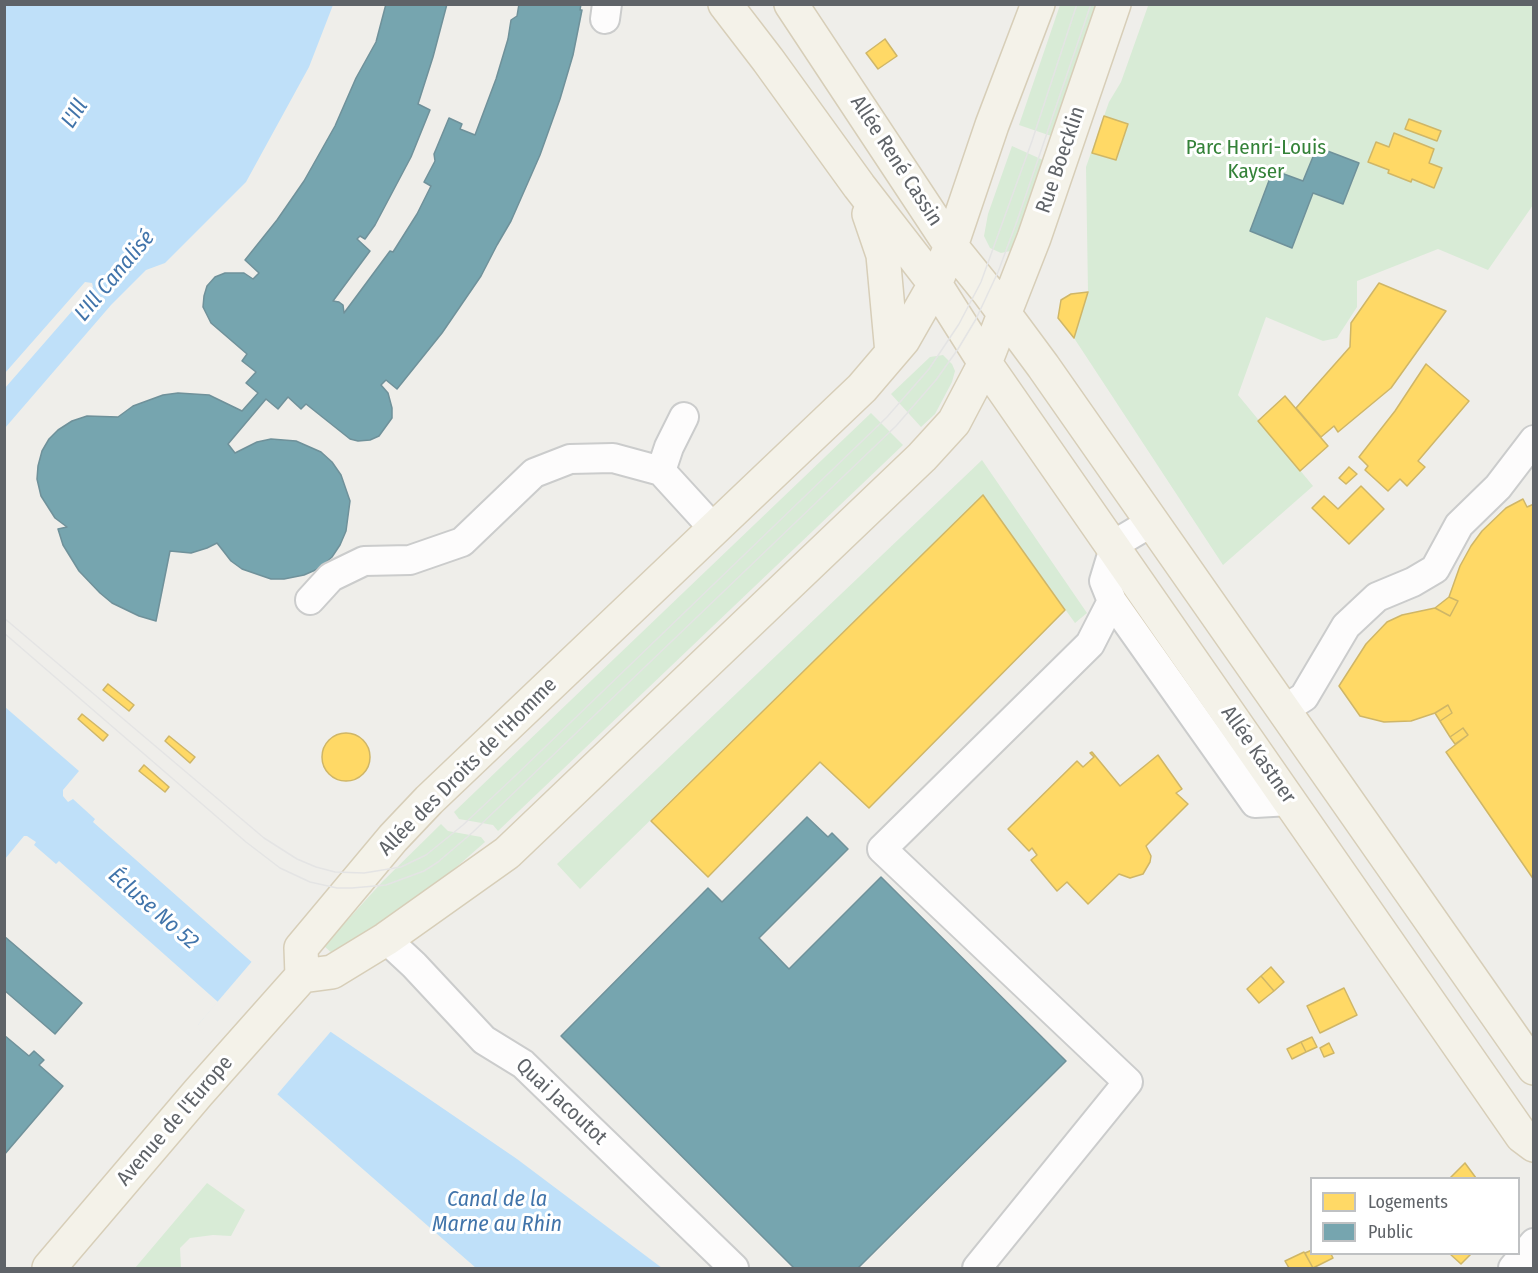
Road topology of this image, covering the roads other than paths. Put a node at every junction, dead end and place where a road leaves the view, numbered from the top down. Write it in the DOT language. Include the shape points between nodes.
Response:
graph roads {
  1 [pos="725,4"];
  2 [pos="791,4"];
  3 [pos="1038,4"];
  4 [pos="1114,4"];
  5 [pos="859,186"];
  6 [pos="951,246"];
  7 [pos="935,285"];
  8 [pos="1004,314"];
  9 [pos="892,353"];
  10 [pos="985,363"];
  11 [pos="684,417"];
  12 [pos="1533,440"];
  13 [pos="661,471"];
  14 [pos="1152,522"];
  15 [pos="714,529"];
  16 [pos="1114,548"];
  17 [pos="310,600"];
  18 [pos="1112,601"];
  19 [pos="1138,638"];
  20 [pos="1090,644"];
  21 [pos="1283,710"];
  22 [pos="1290,801"];
  23 [pos="386,939"];
  24 [pos="1469,975"];
  25 [pos="302,976"];
  26 [pos="1431,1005"];
  27 [pos="1533,1068"];
  28 [pos="1533,1145"];
  29 [pos="1533,1243"];
  30 [pos="49,1269"];
  31 [pos="734,1269"];
  32 [pos="977,1269"];
  33 [pos="1513,1269"];
  1 -- 5 [label="main road, Allée René Cassin"];
  2 -- 6 [label="main road, Allée René Cassin"];
  3 -- 6 [label="main road"];
  4 -- 8 [label="main road, Rue Boecklin"];
  5 -- 7 [label="main road, Allée René Cassin"];
  5 -- 9 [label="main road, Allée René Cassin" via="883,255"];
  6 -- 7 [label="main road, Allée des Droits de l'Homme"];
  6 -- 8 [label="main road, Allée René Cassin"];
  7 -- 9 [label="main road, Allée des Droits de l'Homme"];
  7 -- 10 [label="main road, Allée René Cassin"];
  8 -- 10 [label="main road"];
  8 -- 14 [label="main road"];
  9 -- 15 [label="main road, Allée des Droits de l'Homme" via="862,388"];
  10 -- 16 [label="main road, Allée Kastner"];
  10 -- 23 [label="main road" via="954,422 914,465 507,853"];
  11 -- 13 [label="street"];
  12 -- 21 [label="street" via="1498,487 1459,525 1435,569 1377,597 1346,626 1304,697"];
  13 -- 15 [label="street"];
  13 -- 17 [label="street" via="613,458 570,459 534,473 462,542 410,560 364,561 331,577"];
  14 -- 16 [label="street"];
  14 -- 21 [label="main road"];
  15 -- 25 [label="main road, Allée des Droits de l'Homme" via="393,838 301,948"];
  16 -- 18 [label="street" via="1104,581"];
  16 -- 22 [label="main road, Allée Kastner"];
  18 -- 19 [label="street"];
  18 -- 20 [label="street"];
  19 -- 20 [label="street"];
  19 -- 22 [label="street" via="1255,804"];
  20 -- 32 [label="street" via="882,849 1128,1082"];
  21 -- 24 [label="main road"];
  22 -- 26 [label="main road, Allée Kastner"];
  23 -- 25 [label="main road" via="332,972"];
  23 -- 31 [label="street, Quai Jacoutot" via="484,1040 523,1064"];
  24 -- 26 [label="main road"];
  24 -- 27 [label="main road"];
  25 -- 30 [label="main road, Avenue de l'Europe"];
  26 -- 28 [label="main road, Allée Kastner" via="1522,1136"];
  29 -- 33 [label="street"];
}
